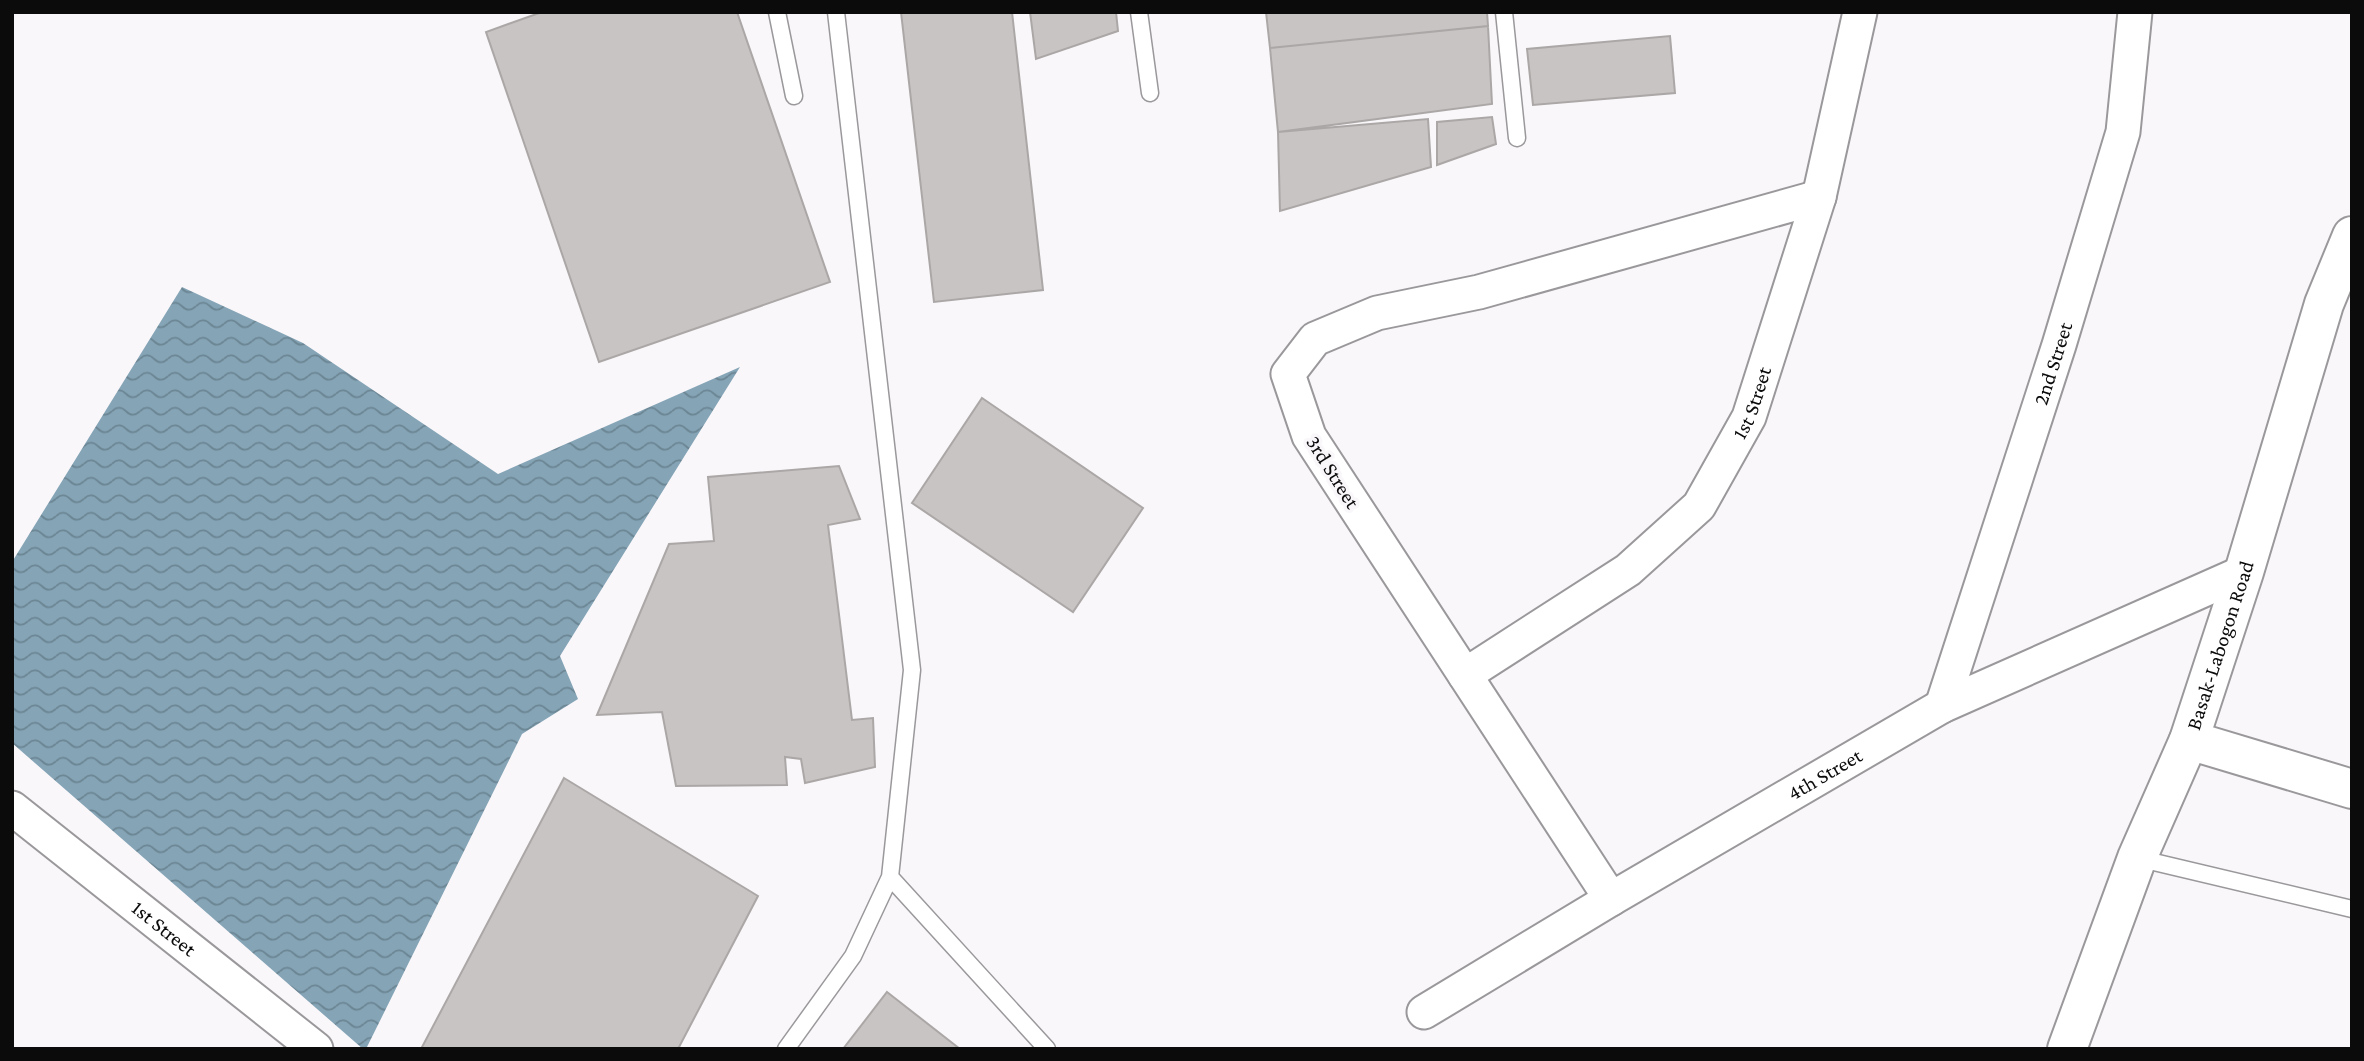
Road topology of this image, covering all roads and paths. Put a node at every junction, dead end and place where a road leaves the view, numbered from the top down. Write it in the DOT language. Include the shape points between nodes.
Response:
graph roads {
  1 [pos="778,12"];
  2 [pos="835,12"];
  3 [pos="1139,12"];
  4 [pos="1504,12"];
  5 [pos="1860,12"];
  6 [pos="2135,12"];
  7 [pos="1150,93"];
  8 [pos="794,96"];
  9 [pos="1517,138"];
  10 [pos="1819,197"];
  11 [pos="2352,236"];
  12 [pos="2244,572"];
  13 [pos="1465,676"];
  14 [pos="1942,706"];
  15 [pos="2189,740"];
  16 [pos="2352,789"];
  17 [pos="12,808"];
  18 [pos="2137,858"];
  19 [pos="890,877"];
  20 [pos="1611,899"];
  21 [pos="2352,909"];
  22 [pos="1424,1012"];
  23 [pos="316,1049"];
  24 [pos="786,1049"];
  25 [pos="1047,1049"];
  26 [pos="2067,1049"];
  1 -- 8 [label="lane"];
  2 -- 19 [label="lane" via="912,670"];
  3 -- 7 [label="lane"];
  4 -- 9 [label="lane"];
  5 -- 10 [label="street, 1st Street"];
  6 -- 14 [label="street, 2nd Street" via="2123,132"];
  10 -- 13 [label="street, 1st Street" via="1749,417 1699,506 1628,570"];
  10 -- 13 [label="street, 3rd Street" via="1479,292 1377,313 1315,339 1288,374 1309,436"];
  11 -- 12 [label="street, Basak-Labogon Road" via="2325,304"];
  12 -- 14 [label="street, 4th Street"];
  12 -- 15 [label="street, Basak-Labogon Road"];
  13 -- 20 [label="street, 3rd Street"];
  14 -- 20 [label="street, 4th Street"];
  15 -- 16 [label="street"];
  15 -- 18 [label="street, Basak-Labogon Road"];
  17 -- 23 [label="street, 1st Street"];
  18 -- 21 [label="lane"];
  18 -- 26 [label="street, Basak-Labogon Road"];
  19 -- 24 [label="lane" via="853,956"];
  19 -- 25 [label="lane"];
  20 -- 22 [label="street, 4th Street"];
}
